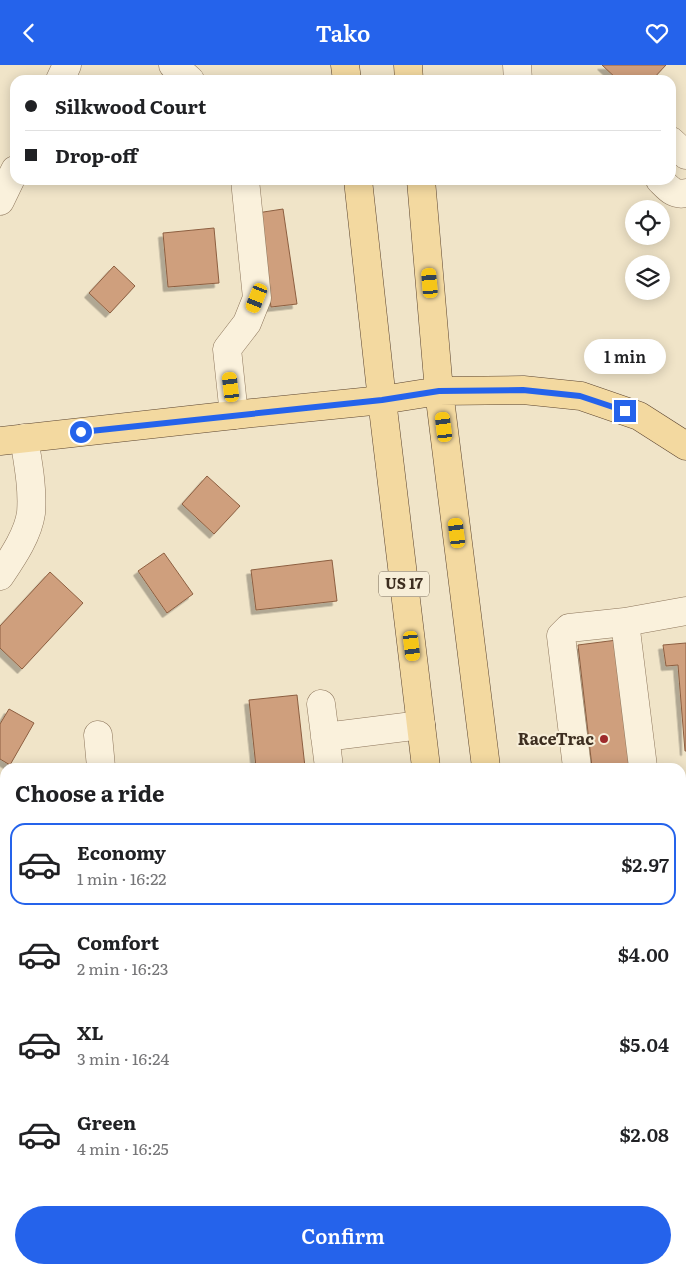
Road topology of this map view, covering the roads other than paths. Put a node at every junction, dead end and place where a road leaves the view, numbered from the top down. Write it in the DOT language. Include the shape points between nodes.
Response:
graph roads {
  1 [pos="173,65"];
  2 [pos="184,75"];
  3 [pos="676,146"];
  4 [pos="686,155"];
  5 [pos="10,180"];
  6 [pos="246,185"];
  7 [pos="359,185"];
  8 [pos="421,185"];
  9 [pos="665,185"];
  10 [pos="686,193"];
  11 [pos="0,201"];
  12 [pos="439,391"];
  13 [pos="382,400"];
  14 [pos="234,415"];
  15 [pos="12,440"];
  16 [pos="686,446"];
  17 [pos="0,576"];
  18 [pos="686,611"];
  19 [pos="625,622"];
  20 [pos="320,704"];
  21 [pos="421,725"];
  22 [pos="98,735"];
  23 [pos="325,737"];
  24 [pos="101,763"];
  25 [pos="328,763"];
  26 [pos="426,763"];
  27 [pos="486,763"];
  28 [pos="577,763"];
  29 [pos="643,763"];
  1 -- 2 [label="street"];
  3 -- 4 [label="street"];
  5 -- 11 [label="street"];
  6 -- 14 [label="street" via="257,298 247,323 227,349"];
  7 -- 13 [label="main road, US 17"];
  8 -- 12 [label="main road"];
  9 -- 10 [label="street" via="679,195"];
  12 -- 13 [label="main road"];
  12 -- 16 [label="main road" via="523,390 580,396 639,416"];
  12 -- 27 [label="main road"];
  13 -- 14 [label="main road"];
  13 -- 21 [label="main road, US 17"];
  14 -- 15 [label="main road"];
  15 -- 17 [label="street" via="31,482 31,514 24,536"];
  18 -- 19 [label="street"];
  19 -- 28 [label="street" via="569,628 562,636"];
  19 -- 29 [label="street"];
  20 -- 23 [label="street"];
  21 -- 23 [label="street"];
  21 -- 26 [label="main road, US 17"];
  22 -- 24 [label="street"];
  23 -- 25 [label="street"];
}
